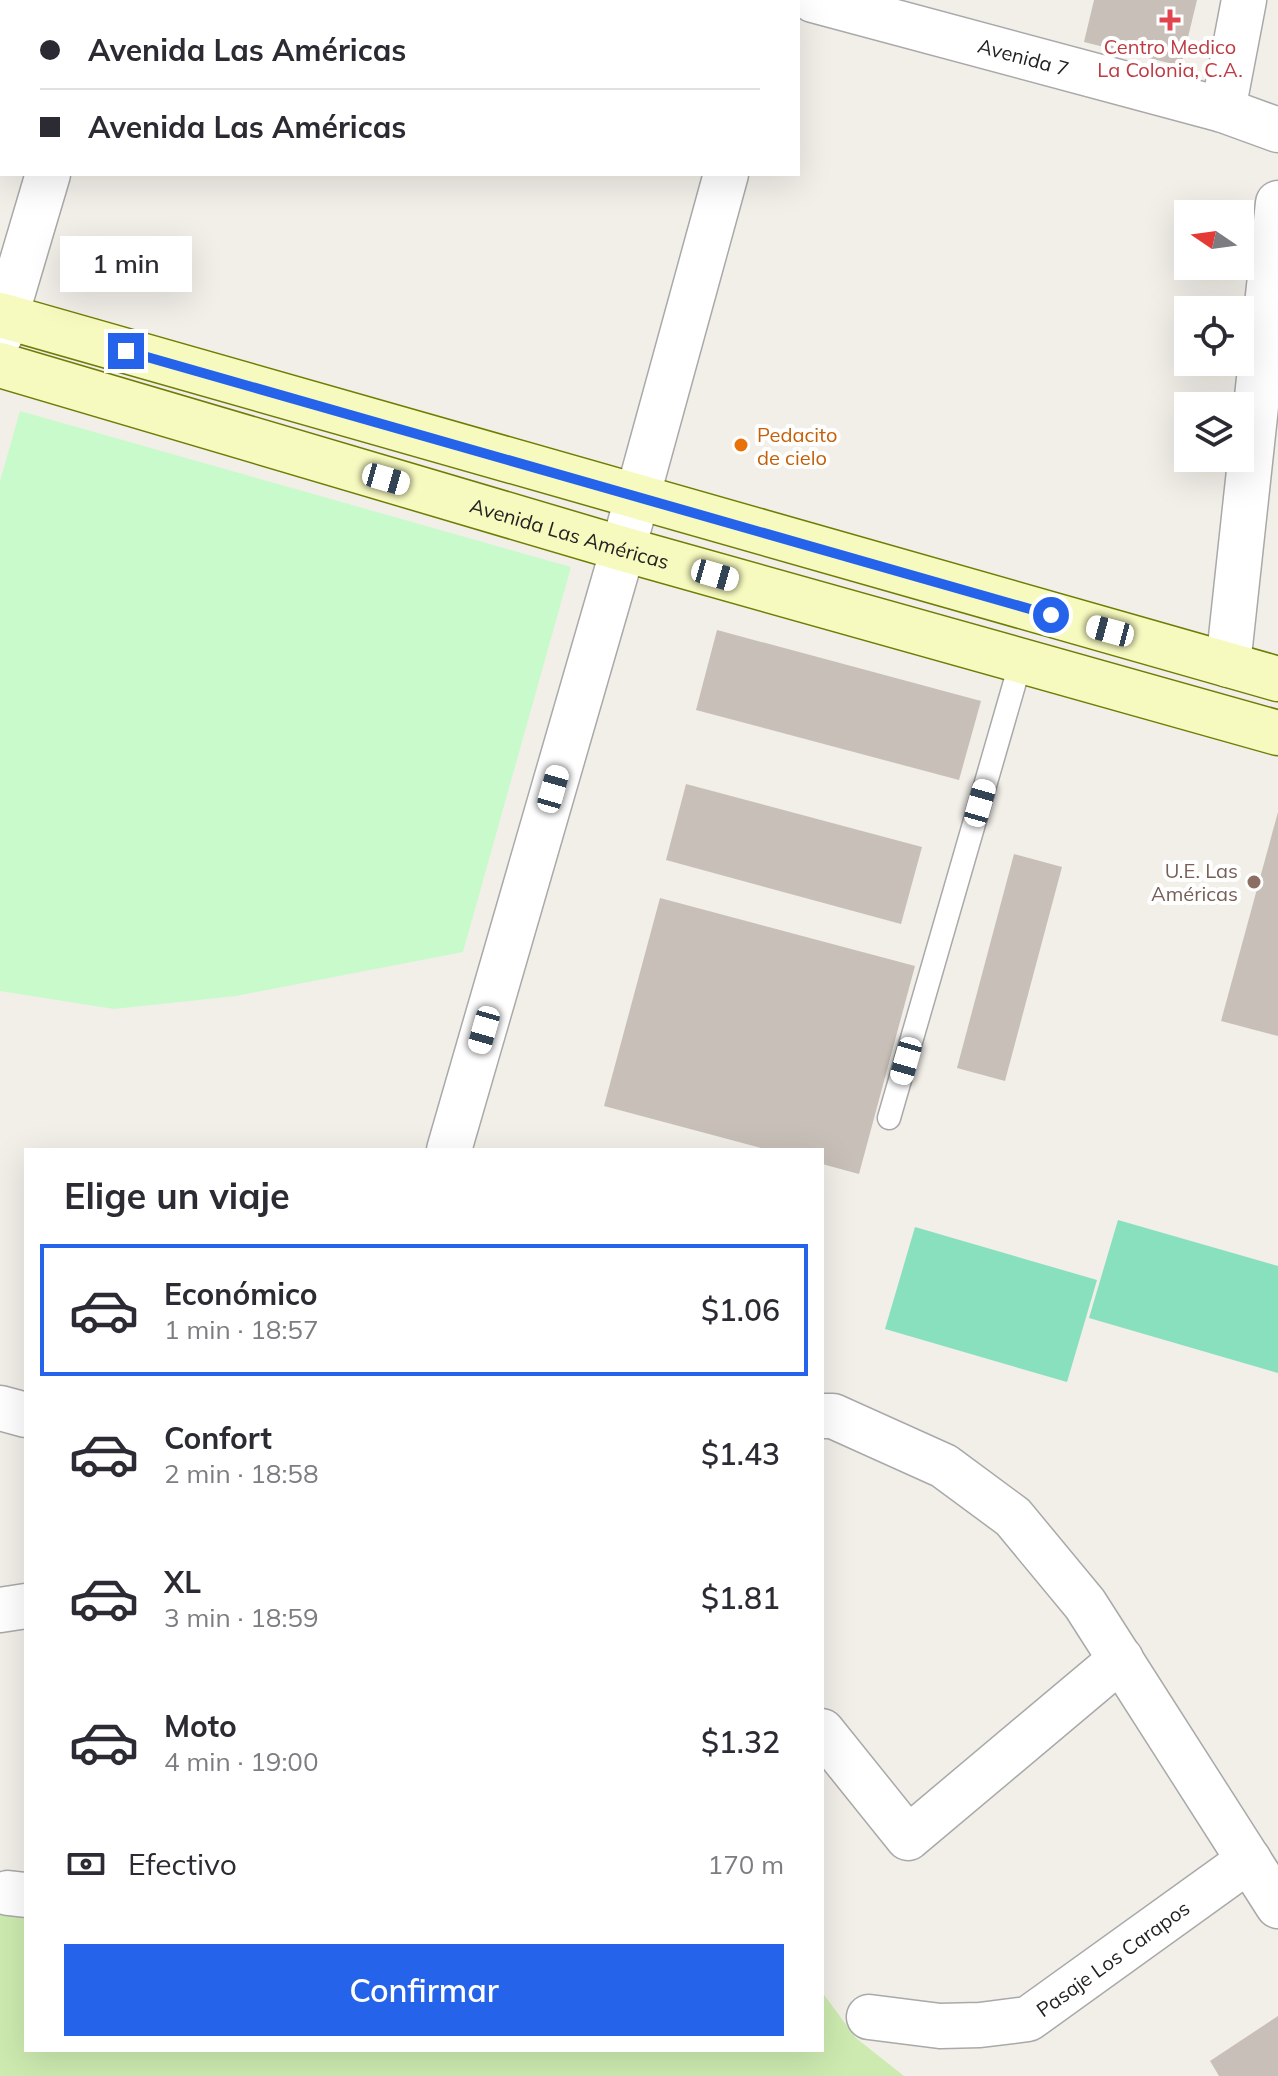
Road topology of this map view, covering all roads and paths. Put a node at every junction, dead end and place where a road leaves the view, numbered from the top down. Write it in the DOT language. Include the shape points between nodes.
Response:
graph roads {
  1 [pos="813,0"];
  2 [pos="1244,0"];
  3 [pos="946,17"];
  4 [pos="1223,110"];
  5 [pos="1278,130"];
  6 [pos="47,176"];
  7 [pos="725,176"];
  8 [pos="1278,203"];
  9 [pos="2,323"];
  10 [pos="0,365"];
  11 [pos="637,498"];
  12 [pos="623,549"];
  13 [pos="1021,661"];
  14 [pos="1228,665"];
  15 [pos="1278,679"];
  16 [pos="1278,733"];
  17 [pos="889,1118"];
  18 [pos="450,1148"];
  19 [pos="0,1408"];
  20 [pos="24,1414"];
  21 [pos="824,1416"];
  22 [pos="24,1606"];
  23 [pos="0,1610"];
  24 [pos="1121,1659"];
  25 [pos="824,1733"];
  26 [pos="1249,1860"];
  27 [pos="1278,1906"];
  28 [pos="869,2017"];
  1 -- 3 [label="street, Avenida 7"];
  2 -- 4 [label="street"];
  3 -- 4 [label="street, Avenida 7"];
  4 -- 5 [label="street, Avenida 7"];
  6 -- 9 [label="street"];
  7 -- 11 [label="street"];
  8 -- 14 [label="street"];
  9 -- 11 [label="main road"];
  10 -- 12 [label="main road, Avenida Las Américas"];
  11 -- 12 [label="street"];
  11 -- 14 [label="main road"];
  12 -- 13 [label="main road, Avenida Las Américas"];
  12 -- 18 [label="street"];
  13 -- 16 [label="main road, Avenida Las Américas"];
  13 -- 17 [label="lane"];
  14 -- 15 [label="main road"];
  19 -- 20 [label="street"];
  21 -- 24 [label="street" via="944,1466 1013,1517 1085,1604"];
  22 -- 23 [label="street"];
  24 -- 25 [label="street" via="908,1838"];
  24 -- 26 [label="street"];
  26 -- 27 [label="street"];
  26 -- 28 [label="street, Pasaje Los Carapos" via="1028,2019 940,2026"];
}
